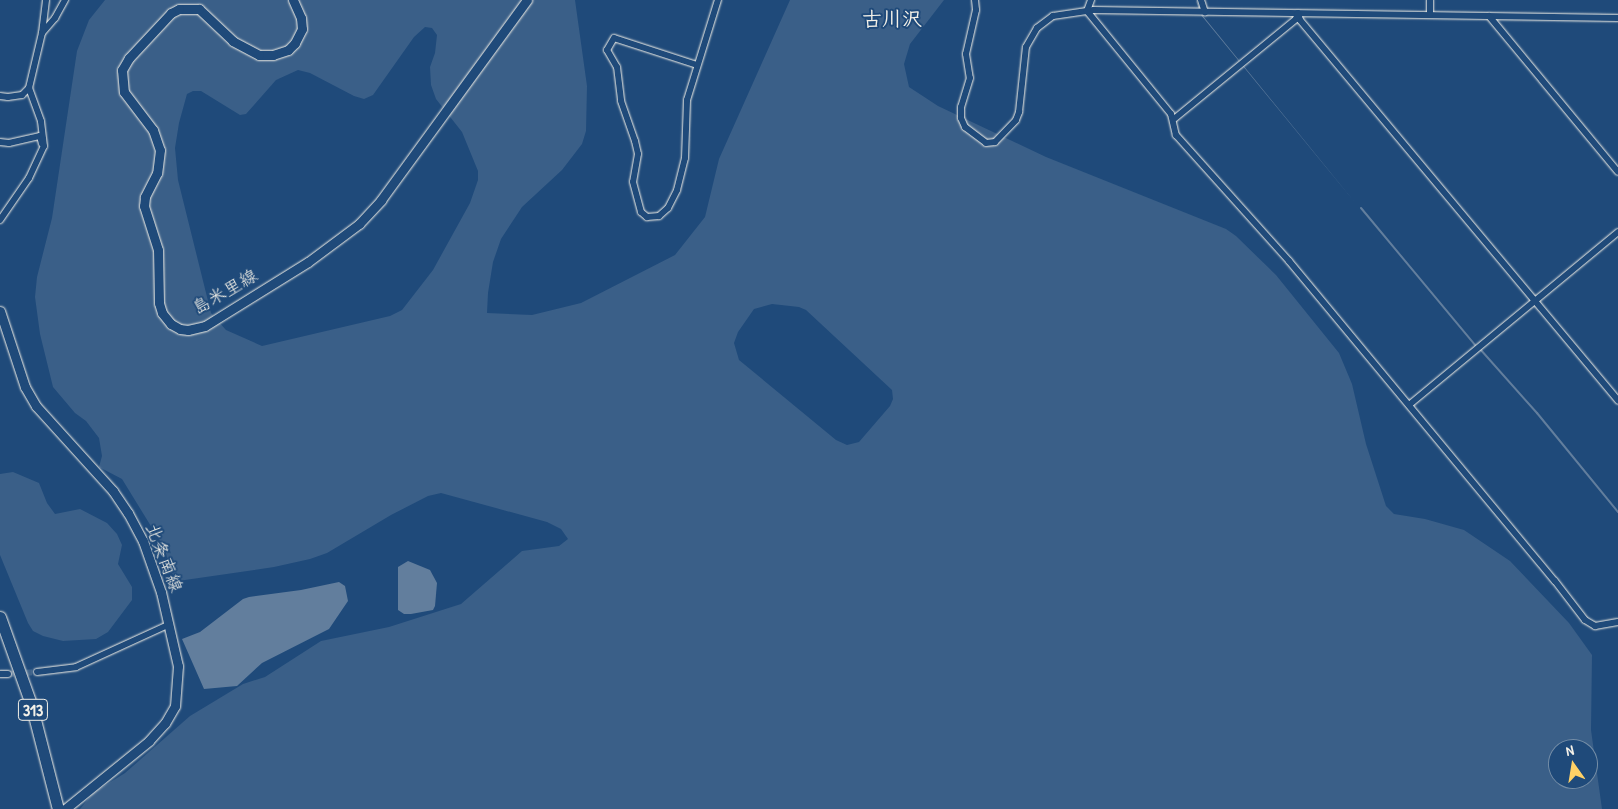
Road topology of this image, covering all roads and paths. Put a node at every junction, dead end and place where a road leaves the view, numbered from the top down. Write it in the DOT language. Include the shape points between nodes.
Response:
graph roads {
  1 [pos="46,0"];
  2 [pos="65,0"];
  3 [pos="293,0"];
  4 [pos="526,0"];
  5 [pos="718,0"];
  6 [pos="975,0"];
  7 [pos="1091,0"];
  8 [pos="1201,0"];
  9 [pos="1430,0"];
  10 [pos="1087,11"];
  11 [pos="1205,12"];
  12 [pos="1298,13"];
  13 [pos="1430,15"];
  14 [pos="1489,16"];
  15 [pos="1618,18"];
  16 [pos="42,33"];
  17 [pos="697,65"];
  18 [pos="29,88"];
  19 [pos="0,96"];
  20 [pos="1174,119"];
  21 [pos="0,142"];
  22 [pos="43,150"];
  23 [pos="1618,172"];
  24 [pos="0,220"];
  25 [pos="1618,232"];
  26 [pos="1535,300"];
  27 [pos="0,311"];
  28 [pos="4,335"];
  29 [pos="1618,400"];
  30 [pos="1409,404"];
  31 [pos="0,617"];
  32 [pos="1618,622"];
  33 [pos="170,624"];
  34 [pos="0,635"];
  35 [pos="37,672"];
  36 [pos="0,674"];
  37 [pos="8,674"];
  38 [pos="57,808"];
  1 -- 16 [label="street"];
  2 -- 16 [label="street"];
  3 -- 4 [label="street, 島米里線" via="302,29 288,50 274,55 258,54 233,40 199,9 179,8 171,12 122,70 124,92 153,130 160,150 157,173 144,206 158,250 159,303 162,313 180,329 204,326 308,262 359,224 381,200"];
  5 -- 17 [label="street" via="687,100 685,158 678,190 668,208 659,216 647,217 641,212 633,182 637,168 636,148 621,101 617,67 607,50 614,38"];
  6 -- 10 [label="street" via="976,10 966,54 970,78 961,107 966,127 986,143 995,142 1016,120 1024,57 1037,28 1053,16"];
  7 -- 10 [label="street"];
  8 -- 11 [label="street"];
  9 -- 13 [label="street"];
  10 -- 11 [label="street"];
  10 -- 20 [label="street"];
  11 -- 12 [label="street"];
  12 -- 13 [label="street"];
  12 -- 20 [label="street" via="1296,19"];
  12 -- 26 [label="street" via="1300,20"];
  13 -- 14 [label="street"];
  14 -- 15 [label="street"];
  14 -- 23 [label="street"];
  16 -- 18 [label="street"];
  18 -- 19 [label="street" via="22,95"];
  18 -- 22 [label="street" via="45,136"];
  20 -- 30 [label="street" via="1176,135"];
  21 -- 22 [label="street" via="40,136"];
  22 -- 24 [label="street" via="29,178"];
  25 -- 26 [label="street"];
  26 -- 29 [label="street"];
  26 -- 30 [label="street"];
  27 -- 28 [label="street, 北条南線"];
  28 -- 33 [label="street, 北条南線" via="36,406 107,484 128,513 152,564"];
  30 -- 32 [label="street" via="1585,620 1595,626"];
  31 -- 38 [label="highway, 313" via="32,704"];
  33 -- 35 [label="street" via="76,667"];
  33 -- 38 [label="street, 北条南線" via="178,666 178,687 175,706 165,723 150,741"];
  34 -- 38 [label="highway, 313"];
  36 -- 37 [label="street"];
}
